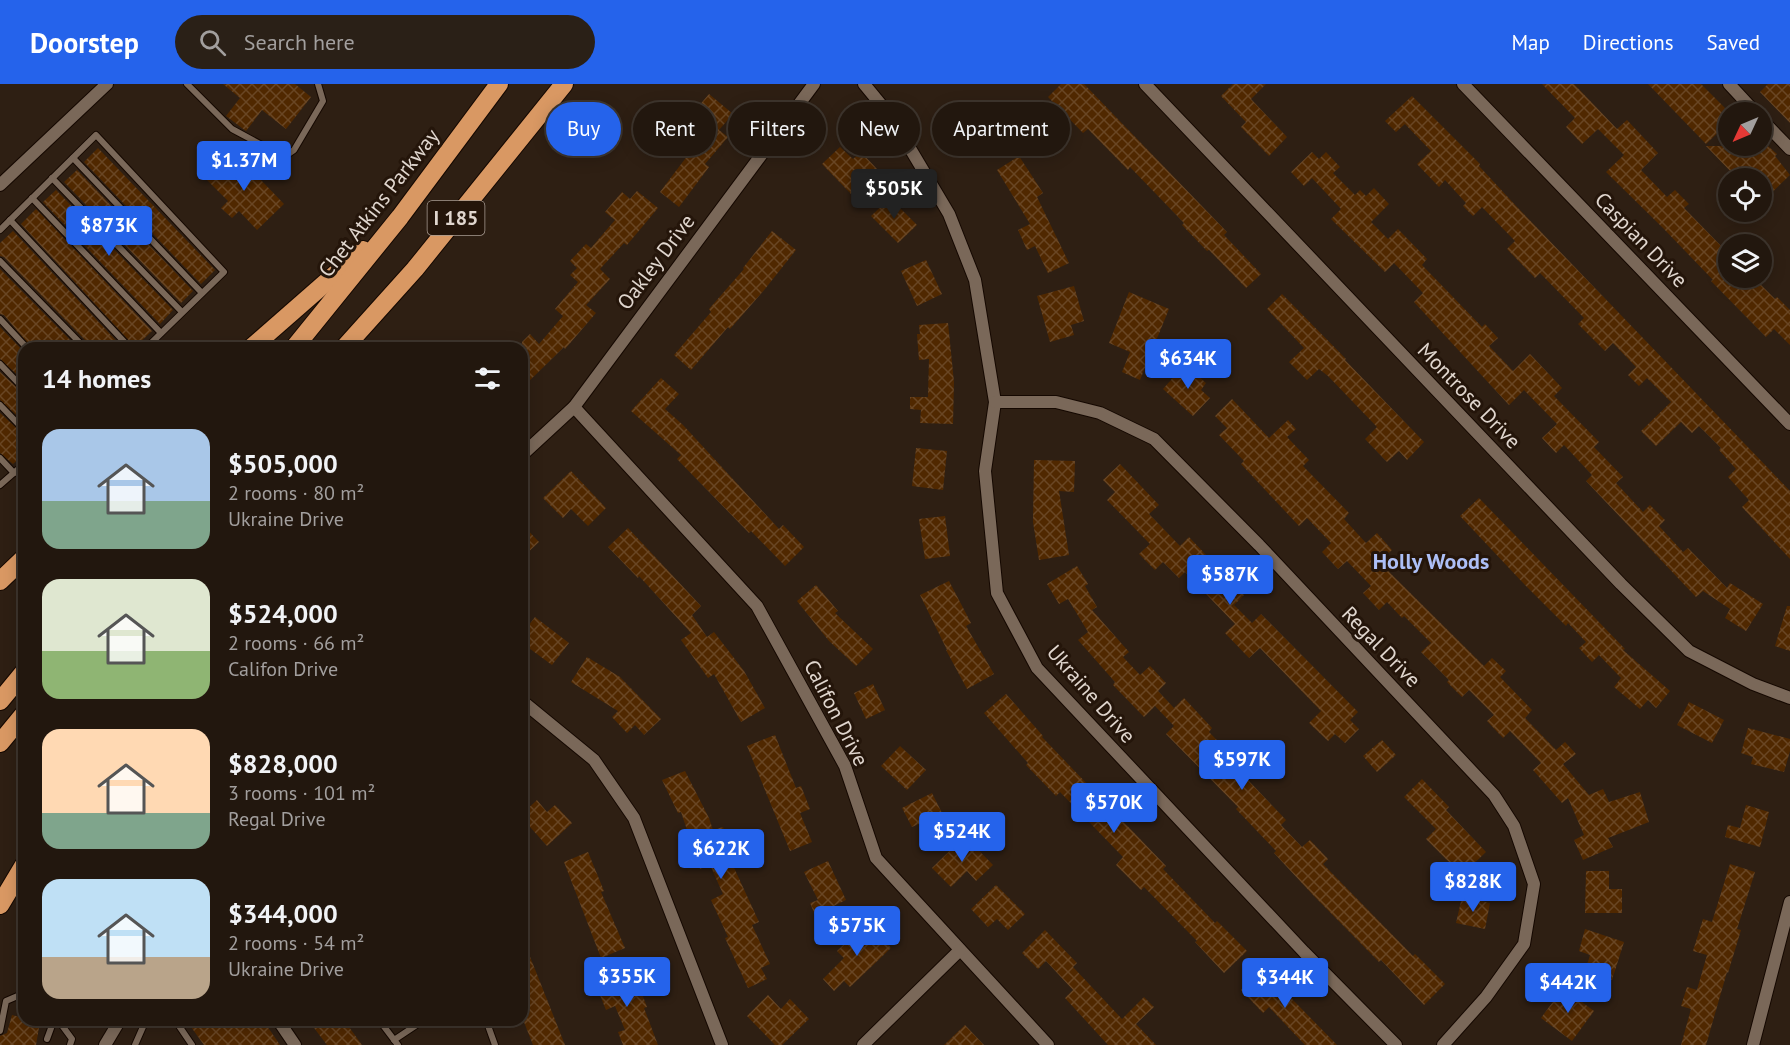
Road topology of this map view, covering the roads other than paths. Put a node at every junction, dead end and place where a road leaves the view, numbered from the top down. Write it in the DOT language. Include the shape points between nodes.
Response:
graph roads {
  1 [pos="107,84"];
  2 [pos="188,84"];
  3 [pos="318,84"];
  4 [pos="499,84"];
  5 [pos="564,84"];
  6 [pos="814,84"];
  7 [pos="864,84"];
  8 [pos="1145,84"];
  9 [pos="1463,84"];
  10 [pos="1729,84"];
  11 [pos="1746,102"];
  12 [pos="1772,130"];
  13 [pos="1790,149"];
  14 [pos="73,158"];
  15 [pos="52,178"];
  16 [pos="0,185"];
  17 [pos="32,198"];
  18 [pos="400,217"];
  19 [pos="10,220"];
  20 [pos="0,230"];
  21 [pos="0,261"];
  22 [pos="415,269"];
  23 [pos="202,293"];
  24 [pos="182,312"];
  25 [pos="0,320"];
  26 [pos="161,333"];
  27 [pos="21,342"];
  28 [pos="79,342"];
  29 [pos="124,342"];
  30 [pos="152,342"];
  31 [pos="258,342"];
  32 [pos="299,342"];
  33 [pos="349,342"];
  34 [pos="364,342"];
  35 [pos="0,364"];
  36 [pos="18,383"];
  37 [pos="995,402"];
  38 [pos="0,405"];
  39 [pos="574,407"];
  40 [pos="18,424"];
  41 [pos="1790,424"];
  42 [pos="528,449"];
  43 [pos="0,458"];
  44 [pos="18,469"];
  45 [pos="14,473"];
  46 [pos="0,485"];
  47 [pos="18,564"];
  48 [pos="0,581"];
  49 [pos="18,679"];
  50 [pos="1790,698"];
  51 [pos="0,701"];
  52 [pos="528,706"];
  53 [pos="18,721"];
  54 [pos="0,743"];
  55 [pos="18,875"];
  56 [pos="1790,902"];
  57 [pos="0,905"];
  58 [pos="960,950"];
  59 [pos="18,996"];
  60 [pos="3,1003"];
  61 [pos="53,1026"];
  62 [pos="61,1026"];
  63 [pos="116,1026"];
  64 [pos="143,1026"];
  65 [pos="179,1026"];
  66 [pos="282,1026"];
  67 [pos="383,1026"];
  68 [pos="410,1026"];
  69 [pos="488,1026"];
  70 [pos="0,1031"];
  71 [pos="47,1039"];
  72 [pos="396,1043"];
  73 [pos="70,1045"];
  74 [pos="105,1045"];
  75 [pos="135,1045"];
  76 [pos="192,1045"];
  77 [pos="295,1045"];
  78 [pos="495,1045"];
  79 [pos="722,1045"];
  80 [pos="863,1045"];
  81 [pos="1048,1045"];
  82 [pos="1396,1045"];
  83 [pos="1443,1045"];
  84 [pos="1753,1045"];
  1 -- 16 [label="street"];
  2 -- 3 [label="lane" via="232,129 284,157 294,150 323,101"];
  4 -- 18 [label="highway, Chet Atkins Parkway / I 185"];
  5 -- 22 [label="highway, I 185"];
  6 -- 39 [label="street, Oakley Drive"];
  7 -- 37 [label="street, Ukraine Drive" via="892,118 949,214 975,280"];
  8 -- 50 [label="street, Montrose Drive" via="1689,651"];
  9 -- 41 [label="street, Caspian Drive"];
  10 -- 11 [label="street"];
  12 -- 13 [label="street"];
  14 -- 15 [label="lane"];
  14 -- 23 [label="lane"];
  14 -- 23 [label="lane" via="96,135 224,272"];
  15 -- 17 [label="lane"];
  15 -- 24 [label="lane"];
  17 -- 19 [label="lane"];
  17 -- 26 [label="lane"];
  18 -- 31 [label="highway"];
  18 -- 32 [label="highway, Chet Atkins Parkway / I 185"];
  19 -- 20 [label="lane"];
  19 -- 29 [label="lane"];
  21 -- 28 [label="lane"];
  22 -- 33 [label="highway, I 185"];
  22 -- 34 [label="highway"];
  23 -- 24 [label="lane"];
  24 -- 26 [label="lane"];
  25 -- 27 [label="lane"];
  26 -- 30 [label="lane"];
  35 -- 36 [label="lane"];
  37 -- 82 [label="street, Ukraine Drive" via="985,471 997,593 1037,668"];
  37 -- 83 [label="street, Regal Drive" via="1056,402 1100,413 1154,439 1494,795 1514,826 1534,884 1524,944 1486,997"];
  38 -- 40 [label="lane"];
  39 -- 42 [label="street, Oakley Drive"];
  39 -- 58 [label="street, Califon Drive" via="757,606 844,766 876,858"];
  43 -- 45 [label="lane"];
  44 -- 45 [label="lane"];
  45 -- 46 [label="lane"];
  47 -- 48 [label="highway"];
  49 -- 51 [label="highway"];
  52 -- 79 [label="street" via="594,760 634,818"];
  53 -- 54 [label="highway"];
  55 -- 57 [label="highway"];
  56 -- 84 [label="street"];
  58 -- 80 [label="street"];
  58 -- 81 [label="street, Califon Drive"];
  59 -- 60 [label="lane"];
  60 -- 70 [label="lane"];
  61 -- 71 [label="lane"];
  62 -- 73 [label="lane" via="72,1039"];
  63 -- 74 [label="street"];
  64 -- 75 [label="lane"];
  65 -- 76 [label="lane"];
  66 -- 77 [label="street"];
  67 -- 72 [label="lane"];
  68 -- 72 [label="lane"];
  69 -- 78 [label="lane"];
}
